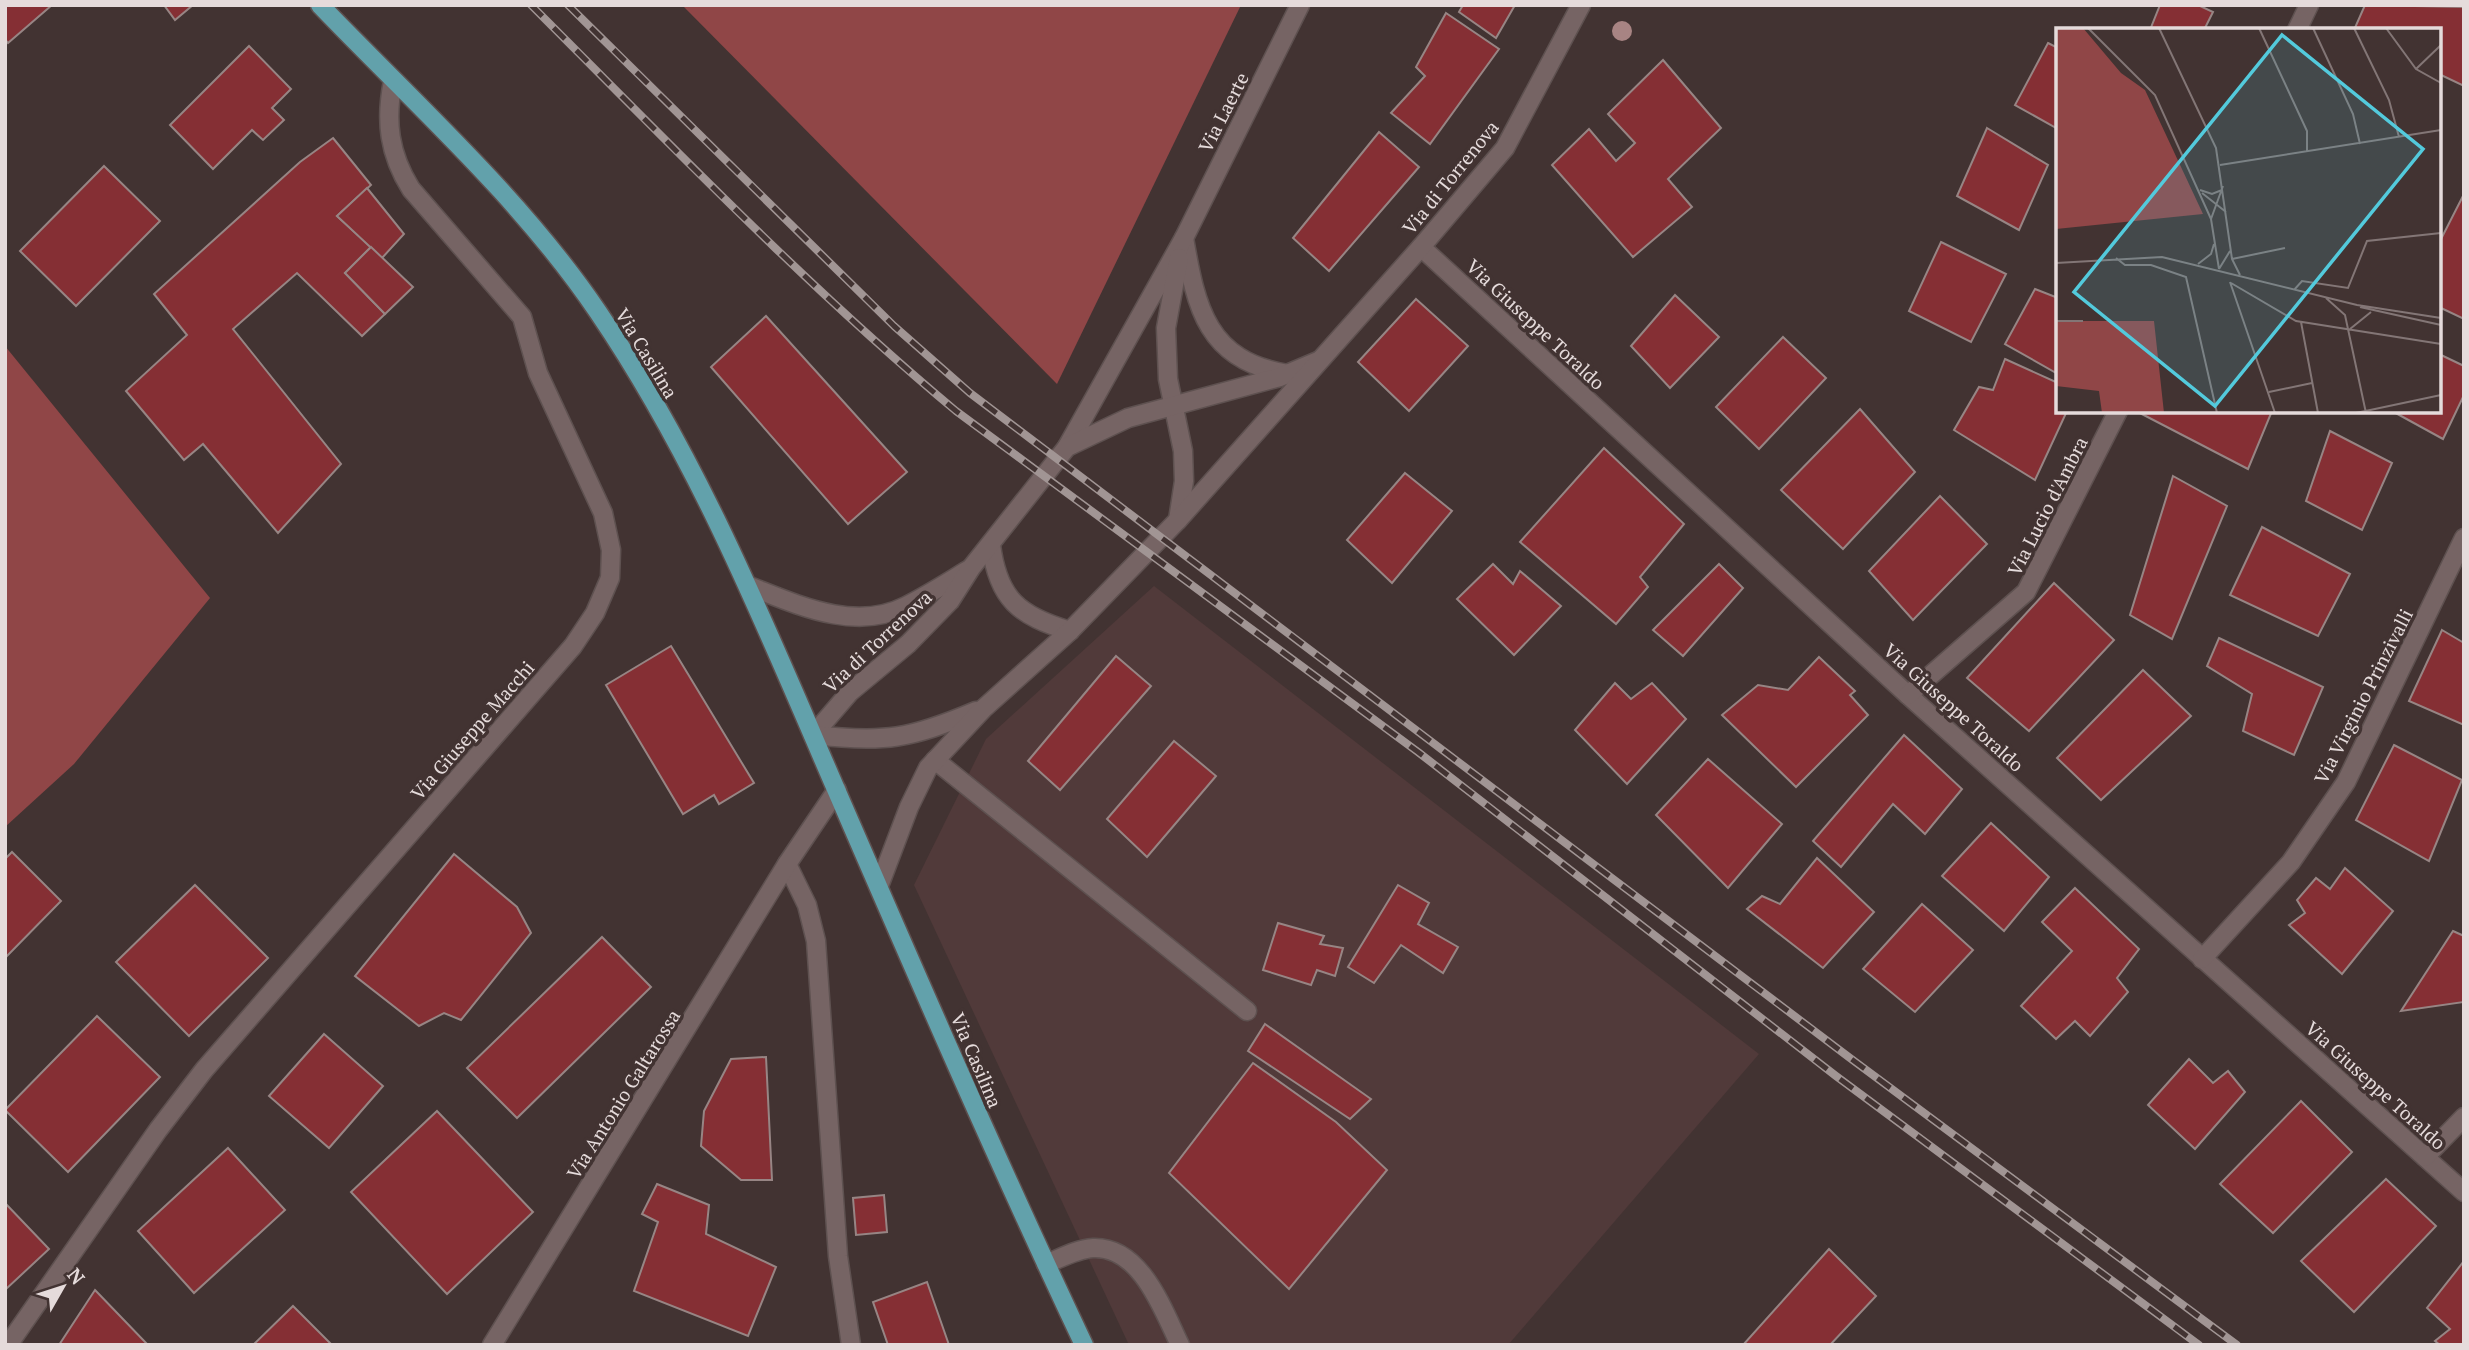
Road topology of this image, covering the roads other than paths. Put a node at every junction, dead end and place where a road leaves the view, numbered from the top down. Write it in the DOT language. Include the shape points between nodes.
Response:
graph roads {
  1 [pos="320,5"];
  2 [pos="1300,5"];
  3 [pos="1581,5"];
  4 [pos="2309,5"];
  5 [pos="2298,28"];
  6 [pos="393,81"];
  7 [pos="1184,238"];
  8 [pos="1421,247"];
  9 [pos="1324,358"];
  10 [pos="1287,374"];
  11 [pos="1172,404"];
  12 [pos="2117,413"];
  13 [pos="1067,447"];
  14 [pos="1178,520"];
  15 [pos="2464,538"];
  16 [pos="991,545"];
  17 [pos="971,568"];
  18 [pos="749,586"];
  19 [pos="1070,631"];
  20 [pos="1908,695"];
  21 [pos="983,709"];
  22 [pos="813,735"];
  23 [pos="935,760"];
  24 [pos="836,790"];
  25 [pos="788,864"];
  26 [pos="879,886"];
  27 [pos="2202,958"];
  28 [pos="1247,1011"];
  29 [pos="2464,1117"];
  30 [pos="2425,1157"];
  31 [pos="2464,1192"];
  32 [pos="1046,1264"];
  33 [pos="8,1345"];
  34 [pos="492,1345"];
  35 [pos="851,1345"];
  36 [pos="1084,1345"];
  37 [pos="1180,1345"];
  1 -- 6 [label="main road, Via Casilina"];
  2 -- 7 [label="street, Via Laerte"];
  3 -- 8 [label="street, Via di Torrenova" via="1505,148"];
  4 -- 5 [label="street"];
  6 -- 18 [label="main road, Via Casilina" via="550,247 597,310 681,451"];
  6 -- 33 [label="street, Via Giuseppe Macchi" via="387,116 397,165 411,189 522,317 538,373 603,513 611,550 610,578 595,613 573,646 195,1081"];
  7 -- 10 [label="street" via="1197,303 1212,333 1251,365"];
  7 -- 11 [label="street" via="1166,315"];
  7 -- 13 [label="street"];
  8 -- 9 [label="street, Via di Torrenova"];
  8 -- 20 [label="street, Via Giuseppe Toraldo"];
  9 -- 10 [label="street, Via di Torrenova"];
  9 -- 14 [label="street, Via di Torrenova"];
  10 -- 11 [label="street, Via di Torrenova"];
  11 -- 13 [label="street, Via di Torrenova" via="1128,418"];
  11 -- 14 [label="street" via="1184,468"];
  12 -- 20 [label="street, Via Lucio d'Ambra" via="2026,592"];
  13 -- 16 [label="street, Via di Torrenova"];
  14 -- 19 [label="street, Via di Torrenova"];
  15 -- 27 [label="street, Via Virginio Prinzivalli" via="2346,782 2291,862"];
  16 -- 17 [label="street, Via di Torrenova"];
  16 -- 19 [label="street" via="998,581 1015,605 1037,620"];
  17 -- 18 [label="street, Via di Torrenova" via="905,606 863,618 812,609"];
  17 -- 22 [label="street, Via di Torrenova" via="933,620 850,692"];
  18 -- 22 [label="main road, Via Casilina"];
  19 -- 21 [label="street, Via di Torrenova"];
  20 -- 27 [label="street, Via Giuseppe Toraldo"];
  21 -- 22 [label="street, Via di Torrenova" via="906,737 858,740"];
  21 -- 23 [label="street, Via di Torrenova"];
  22 -- 24 [label="main road, Via Casilina"];
  23 -- 26 [label="street, Via di Torrenova" via="917,788"];
  23 -- 28 [label="street"];
  24 -- 25 [label="street"];
  24 -- 26 [label="main road, Via Casilina"];
  25 -- 34 [label="street, Via Antonio Galtarossa"];
  25 -- 35 [label="street" via="807,905 816,941 838,1256"];
  26 -- 32 [label="main road, Via Casilina"];
  27 -- 30 [label="street, Via Giuseppe Toraldo"];
  29 -- 30 [label="street"];
  30 -- 31 [label="street, Via Giuseppe Toraldo"];
  32 -- 36 [label="main road, Via Casilina"];
  32 -- 37 [label="street" via="1092,1248 1117,1254 1146,1279"];
}
